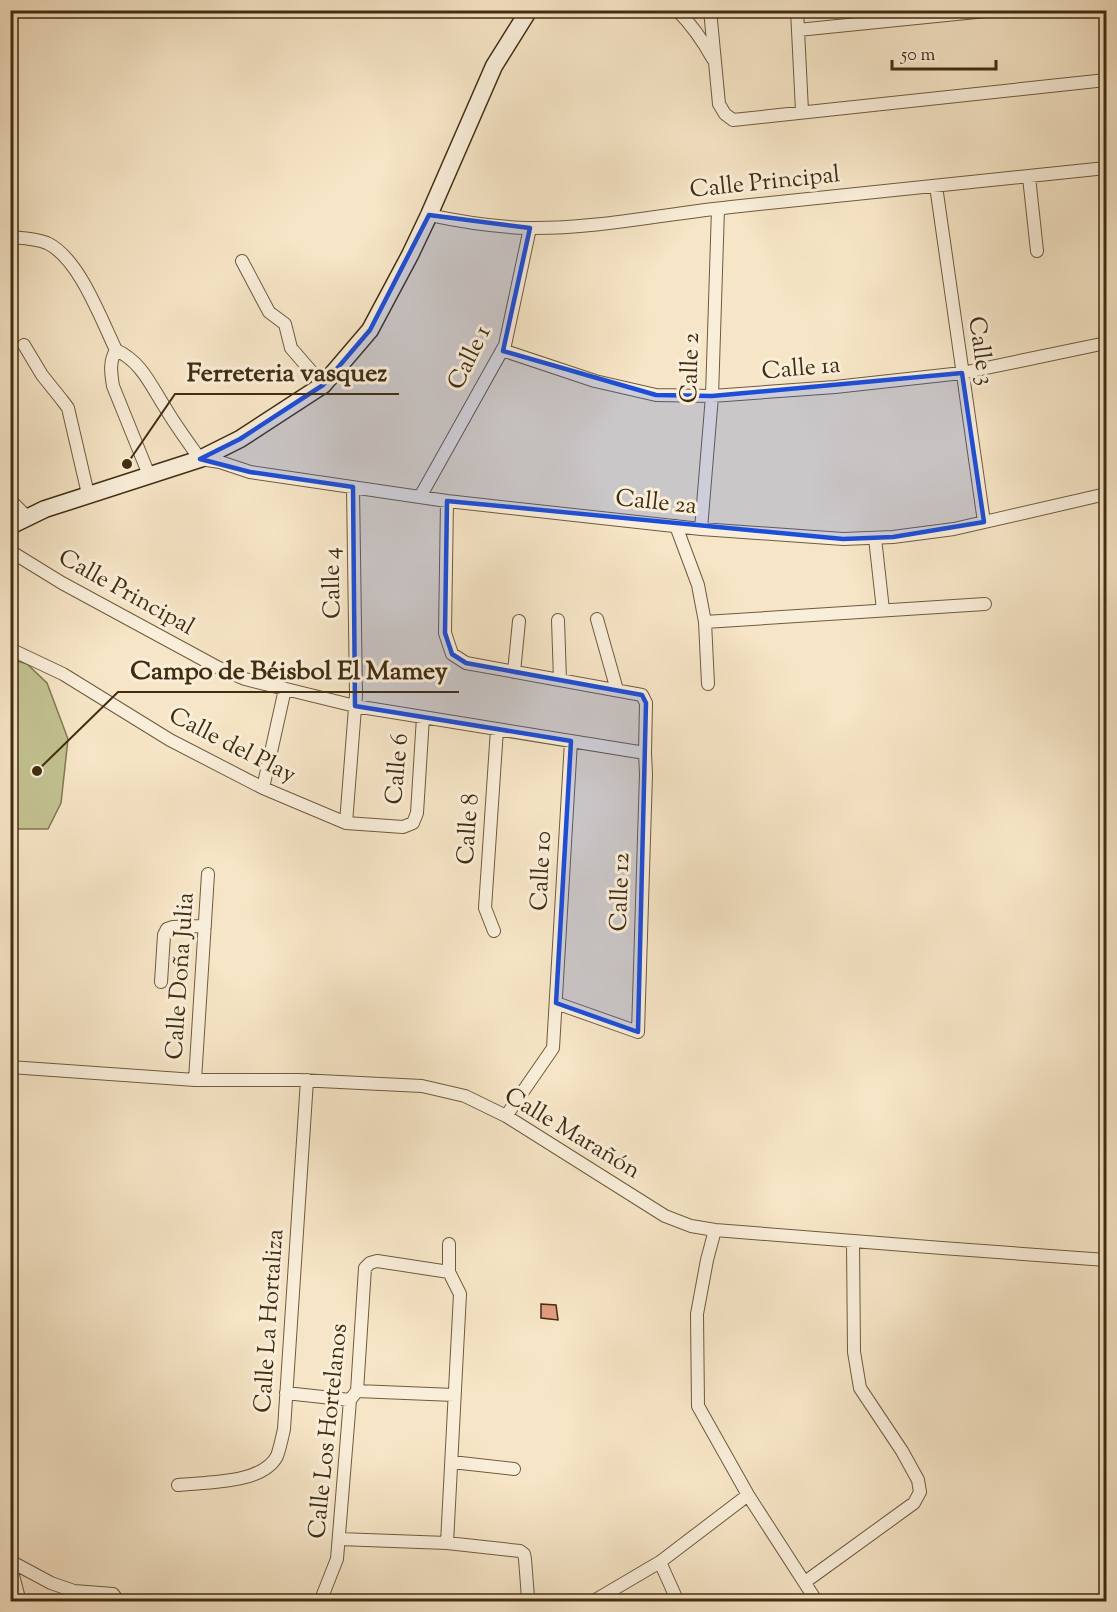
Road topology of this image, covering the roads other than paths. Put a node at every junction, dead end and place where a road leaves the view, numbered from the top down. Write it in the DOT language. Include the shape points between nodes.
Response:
graph roads {
  1 [pos="529,10"];
  2 [pos="677,10"];
  3 [pos="710,10"];
  4 [pos="797,10"];
  5 [pos="996,10"];
  6 [pos="798,30"];
  7 [pos="715,63"];
  8 [pos="1107,80"];
  9 [pos="802,111"];
  10 [pos="1107,168"];
  11 [pos="1029,177"];
  12 [pos="936,186"];
  13 [pos="718,209"];
  14 [pos="429,215"];
  15 [pos="530,228"];
  16 [pos="10,237"];
  17 [pos="1037,251"];
  18 [pos="242,261"];
  19 [pos="1107,343"];
  20 [pos="24,345"];
  21 [pos="116,350"];
  22 [pos="502,350"];
  23 [pos="962,373"];
  24 [pos="323,385"];
  25 [pos="712,396"];
  26 [pos="200,459"];
  27 [pos="149,475"];
  28 [pos="353,487"];
  29 [pos="88,494"];
  30 [pos="1107,494"];
  31 [pos="420,497"];
  32 [pos="10,500"];
  33 [pos="447,501"];
  34 [pos="27,517"];
  35 [pos="984,522"];
  36 [pos="10,526"];
  37 [pos="676,526"];
  38 [pos="701,529"];
  39 [pos="875,538"];
  40 [pos="10,551"];
  41 [pos="985,604"];
  42 [pos="883,610"];
  43 [pos="597,619"];
  44 [pos="558,620"];
  45 [pos="519,621"];
  46 [pos="705,622"];
  47 [pos="10,650"];
  48 [pos="514,672"];
  49 [pos="560,680"];
  50 [pos="708,684"];
  51 [pos="285,689"];
  52 [pos="616,690"];
  53 [pos="355,706"];
  54 [pos="423,717"];
  55 [pos="497,729"];
  56 [pos="571,741"];
  57 [pos="645,753"];
  58 [pos="263,788"];
  59 [pos="346,823"];
  60 [pos="413,823"];
  61 [pos="208,874"];
  62 [pos="205,926"];
  63 [pos="494,931"];
  64 [pos="161,982"];
  65 [pos="556,1003"];
  66 [pos="10,1067"];
  67 [pos="195,1080"];
  68 [pos="307,1080"];
  69 [pos="506,1116"];
  70 [pos="715,1230"];
  71 [pos="853,1241"];
  72 [pos="449,1244"];
  73 [pos="1107,1260"];
  74 [pos="450,1272"];
  75 [pos="286,1393"];
  76 [pos="353,1395"];
  77 [pos="454,1395"];
  78 [pos="452,1462"];
  79 [pos="514,1469"];
  80 [pos="178,1485"];
  81 [pos="748,1495"];
  82 [pos="339,1539"];
  83 [pos="447,1543"];
  84 [pos="10,1562"];
  85 [pos="660,1562"];
  86 [pos="805,1582"];
  87 [pos="20,1602"];
  88 [pos="119,1602"];
  89 [pos="320,1602"];
  90 [pos="530,1602"];
  91 [pos="592,1602"];
  92 [pos="678,1602"];
  93 [pos="817,1602"];
  1 -- 14 [label="main road" via="494,66"];
  2 -- 7 [label="street"];
  3 -- 7 [label="street"];
  4 -- 6 [label="street"];
  5 -- 6 [label="street"];
  6 -- 9 [label="street"];
  7 -- 9 [label="street" via="719,104 733,120"];
  8 -- 9 [label="street"];
  10 -- 11 [label="street, Calle Principal"];
  11 -- 12 [label="street, Calle Principal"];
  11 -- 17 [label="street"];
  12 -- 13 [label="street, Calle Principal"];
  12 -- 23 [label="street, Calle 3"];
  13 -- 15 [label="street, Calle Principal"];
  13 -- 25 [label="street, Calle 2"];
  14 -- 15 [label="street, Calle Principal" via="471,224"];
  14 -- 24 [label="main road" via="370,330"];
  15 -- 22 [label="street, Calle 1"];
  16 -- 21 [label="street" via="35,239 60,252 79,275"];
  18 -- 24 [label="street" via="269,312 285,324 291,348"];
  19 -- 23 [label="street, Calle 1a"];
  20 -- 29 [label="street" via="68,408"];
  21 -- 26 [label="street" via="132,359 148,378"];
  21 -- 27 [label="street" via="111,358 113,386"];
  22 -- 25 [label="street, Calle 1a" via="595,381 656,395"];
  22 -- 31 [label="street, Calle 1"];
  23 -- 25 [label="street, Calle 1a"];
  23 -- 35 [label="street, Calle 3"];
  24 -- 26 [label="main road" via="240,439"];
  25 -- 38 [label="street, Calle 2"];
  26 -- 27 [label="main road"];
  26 -- 28 [label="street, Calle 2a" via="250,472"];
  27 -- 29 [label="main road"];
  28 -- 31 [label="street, Calle 2a"];
  28 -- 53 [label="street, Calle 4"];
  29 -- 34 [label="main road"];
  30 -- 35 [label="street, Calle 2a"];
  31 -- 33 [label="street, Calle 2a"];
  32 -- 34 [label="street"];
  33 -- 37 [label="street, Calle 2a"];
  33 -- 48 [label="street" via="445,633 452,654 466,663"];
  34 -- 36 [label="main road"];
  35 -- 39 [label="street, Calle 2a"];
  37 -- 38 [label="street, Calle 2a"];
  37 -- 46 [label="street" via="698,585"];
  38 -- 39 [label="street, Calle 2a"];
  39 -- 42 [label="street"];
  40 -- 51 [label="street, Calle Principal" via="217,667"];
  41 -- 42 [label="street"];
  42 -- 46 [label="street"];
  43 -- 52 [label="street"];
  44 -- 49 [label="street"];
  45 -- 48 [label="street"];
  46 -- 50 [label="street"];
  47 -- 58 [label="street, Calle del Play" via="63,674 170,740"];
  48 -- 49 [label="street"];
  49 -- 52 [label="street"];
  51 -- 53 [label="street, Calle Principal"];
  51 -- 58 [label="street"];
  52 -- 57 [label="street, Calle 12" via="642,695 646,703"];
  53 -- 54 [label="street, Calle Principal"];
  53 -- 59 [label="street, Calle 4"];
  54 -- 55 [label="street, Calle Principal"];
  54 -- 60 [label="street, Calle 6" via="417,813"];
  55 -- 56 [label="street, Calle Principal"];
  55 -- 63 [label="street, Calle 8" via="485,908"];
  56 -- 57 [label="street, Calle Principal"];
  56 -- 65 [label="street, Calle 10"];
  57 -- 65 [label="street, Calle 12" via="638,1032"];
  58 -- 59 [label="street, Calle del Play"];
  59 -- 60 [label="street, Calle del Play" via="403,827"];
  61 -- 62 [label="street, Calle Doña Julia"];
  62 -- 64 [label="street" via="167,929"];
  62 -- 67 [label="street, Calle Doña Julia"];
  65 -- 69 [label="street, Calle 10" via="553,1048"];
  66 -- 67 [label="street, Calle Marañón"];
  67 -- 68 [label="street, Calle Marañón"];
  68 -- 69 [label="street, Calle Marañón" via="422,1086 465,1096"];
  68 -- 75 [label="street, Calle La Hortaliza"];
  69 -- 70 [label="street, Calle Marañón" via="665,1216"];
  70 -- 71 [label="street, Calle Marañón"];
  70 -- 81 [label="street" via="697,1314 698,1406"];
  71 -- 73 [label="street, Calle Marañón"];
  71 -- 86 [label="street" via="854,1352 860,1388 902,1451 920,1492 914,1503"];
  72 -- 74 [label="street"];
  74 -- 76 [label="street, Calle Los Hortelanos" via="377,1261 365,1268"];
  74 -- 77 [label="street" via="460,1294"];
  75 -- 76 [label="street"];
  75 -- 80 [label="street, Calle La Hortaliza" via="284,1429 276,1457 267,1469 248,1477"];
  76 -- 77 [label="street"];
  76 -- 82 [label="street, Calle Los Hortelanos"];
  77 -- 78 [label="street"];
  78 -- 79 [label="street"];
  78 -- 83 [label="street"];
  81 -- 85 [label="street"];
  81 -- 86 [label="street"];
  82 -- 83 [label="street"];
  82 -- 89 [label="street, Calle Los Hortelanos" via="337,1559"];
  83 -- 90 [label="street" via="520,1551 525,1559"];
  84 -- 87 [label="street"];
  84 -- 88 [label="street" via="51,1583 74,1591 112,1594"];
  85 -- 91 [label="street"];
  85 -- 92 [label="street"];
  86 -- 93 [label="street"];
}
